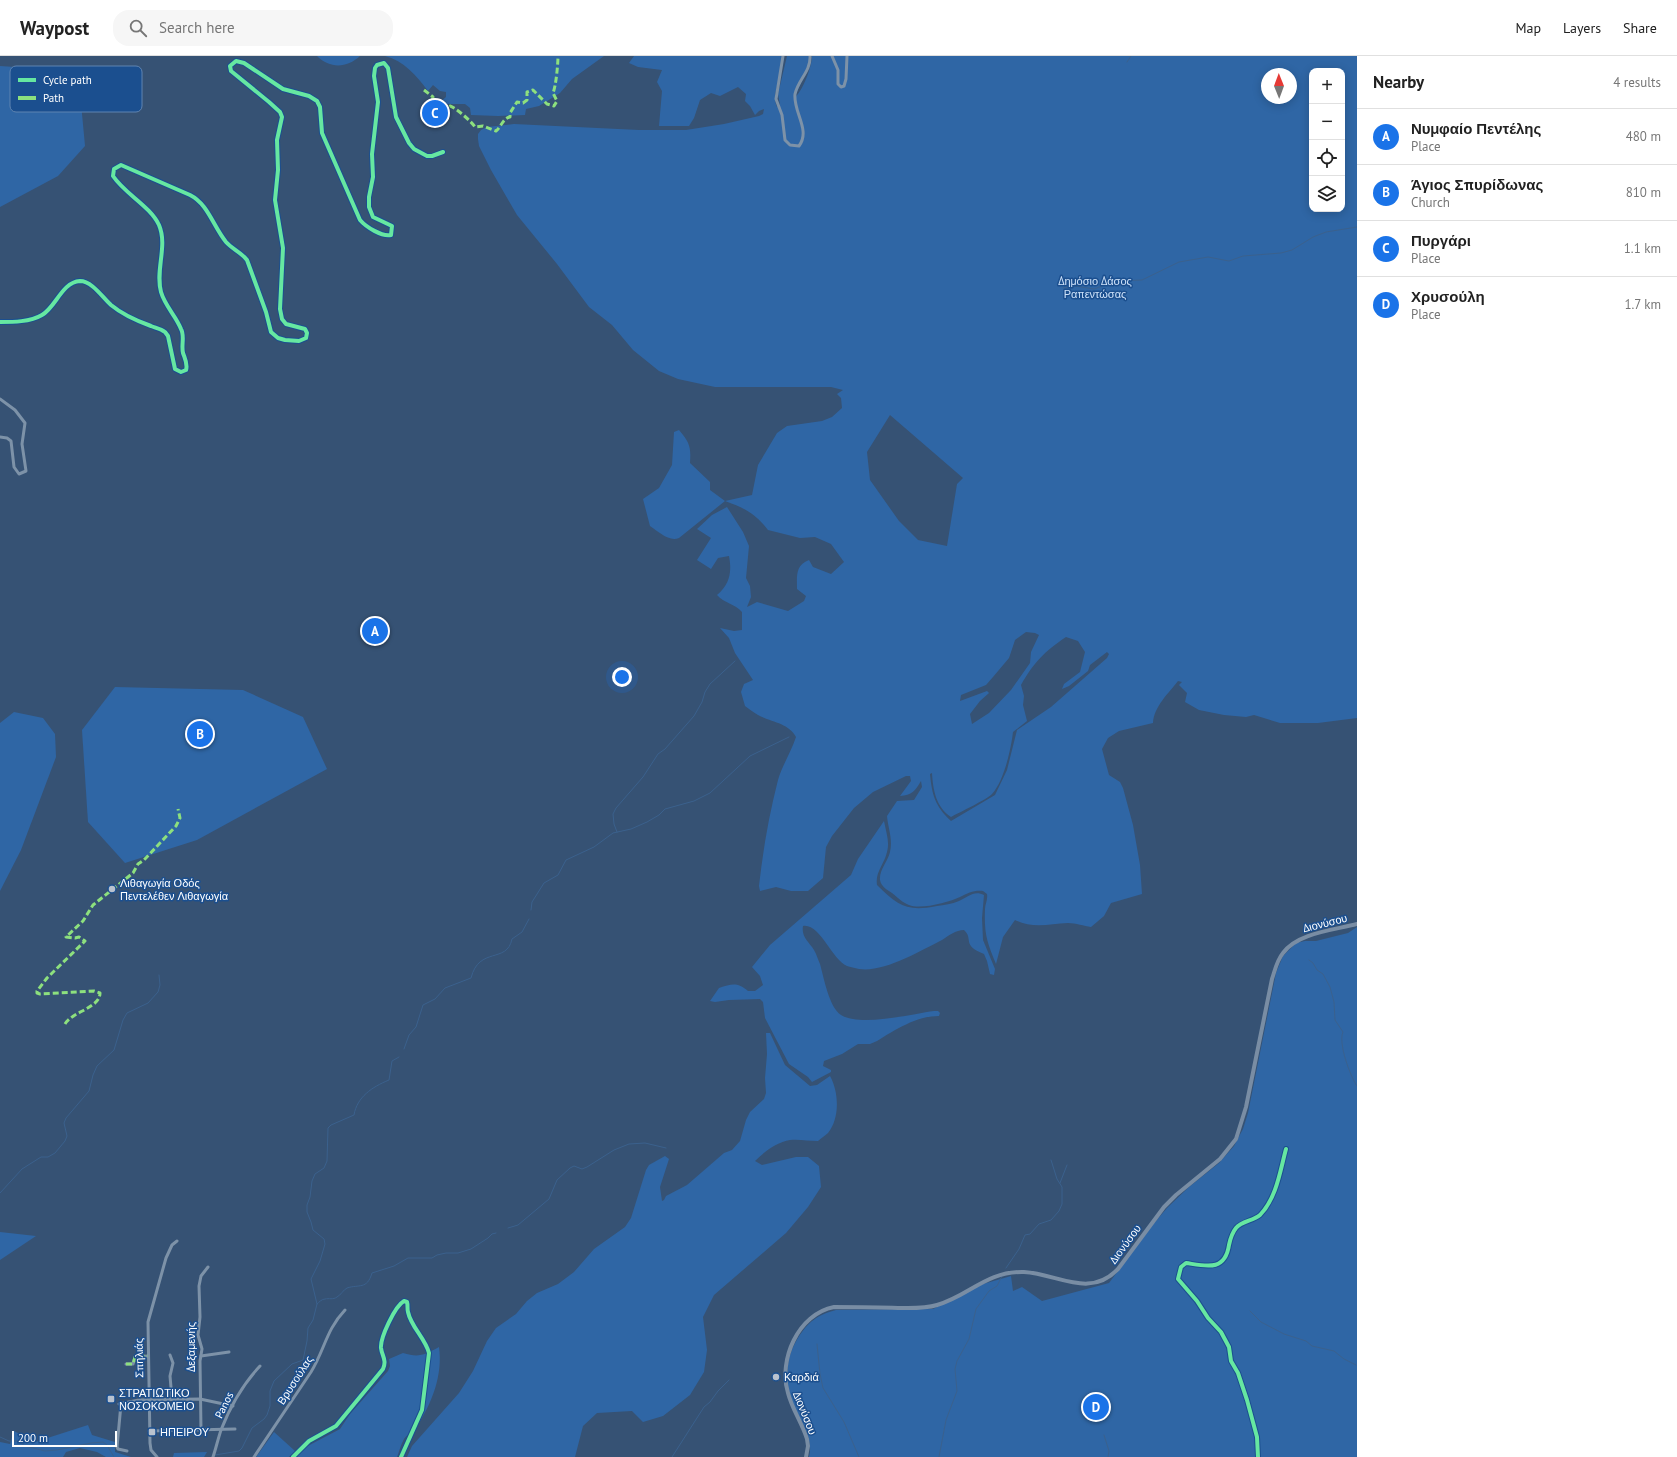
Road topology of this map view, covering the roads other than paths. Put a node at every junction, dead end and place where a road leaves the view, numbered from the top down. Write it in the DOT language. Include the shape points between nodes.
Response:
graph roads {
  1 [pos="783,56"];
  2 [pos="810,56"];
  3 [pos="832,56"];
  4 [pos="847,56"];
  5 [pos="443,152"];
  6 [pos="0,322"];
  7 [pos="0,399"];
  8 [pos="0,437"];
  9 [pos="1357,924"];
  10 [pos="1286,1149"];
  11 [pos="177,1241"];
  12 [pos="208,1267"];
  13 [pos="345,1310"];
  14 [pos="229,1352"];
  15 [pos="170,1355"];
  16 [pos="148,1356"];
  17 [pos="200,1356"];
  18 [pos="126,1364"];
  19 [pos="260,1366"];
  20 [pos="172,1399"];
  21 [pos="200,1399"];
  22 [pos="149,1400"];
  23 [pos="233,1406"];
  24 [pos="222,1429"];
  25 [pos="235,1429"];
  26 [pos="201,1430"];
  27 [pos="149,1431"];
  28 [pos="127,1451"];
  29 [pos="157,1457"];
  30 [pos="213,1457"];
  31 [pos="254,1457"];
  32 [pos="293,1457"];
  33 [pos="401,1457"];
  34 [pos="806,1457"];
  35 [pos="1258,1457"];
  1 -- 2 [label="street" via="776,99 782,115 785,140 790,145 799,146 804,131 798,115 796,93 810,64"];
  3 -- 4 [label="street" via="838,70 838,84 841,87 844,86 846,79"];
  5 -- 6 [label="street" via="427,156 411,147 396,117 388,68 384,63 377,64 374,76 378,102 369,203 373,217 392,226 391,235 384,235 365,225 359,216 322,133 320,107 317,101 309,96 283,89 244,63 236,61 231,64 231,71 282,114 277,140 275,200 283,248 280,314 286,324 305,329 306,338 299,341 285,340 271,332 247,260 224,240 200,200 123,165 114,169 113,176 155,219 160,229 160,288 166,304 183,332 182,348 186,370 181,372 176,369 165,332 122,313 84,282 79,281 68,287 41,316"];
  7 -- 8 [label="street" via="15,410 25,423 22,444 26,466 24,473 19,474 15,470 11,441"];
  9 -- 34 [label="main road, Διονύσου" via="1298,939 1284,951 1272,979 1246,1107 1236,1140 1220,1159 1164,1208 1111,1276 1099,1283 1088,1284 1034,1273 1006,1273 937,1305 919,1308 834,1307 823,1310 810,1320 799,1332 789,1350 785,1375 789,1398 807,1439"];
  10 -- 35 [label="street" via="1280,1176 1269,1201 1258,1216 1236,1228 1223,1261 1212,1266 1186,1263 1178,1279 1221,1332 1229,1347 1231,1361 1238,1373 1258,1437"];
  11 -- 16 [label="street, Σπηλιάς" via="172,1245 166,1258 148,1322"];
  12 -- 17 [label="street, Δεξαμενής" via="201,1276 199,1286 198,1331 202,1349"];
  13 -- 31 [label="street, Βρυσούλας" via="327,1334 320,1357 311,1372"];
  14 -- 17 [label="street"];
  15 -- 20 [label="street" via="173,1363 170,1376"];
  16 -- 18 [label="street" via="135,1357 133,1364"];
  16 -- 22 [label="street, Σπηλιάς"];
  17 -- 21 [label="street, Δεξαμενής"];
  19 -- 23 [label="street, Panos" via="246,1381"];
  20 -- 21 [label="street"];
  20 -- 22 [label="street"];
  21 -- 23 [label="street"];
  21 -- 26 [label="street, Δεξαμενής"];
  22 -- 27 [label="street, Σπηλιάς"];
  22 -- 28 [label="street" via="120,1404 117,1447"];
  23 -- 24 [label="street, Panos"];
  24 -- 25 [label="street"];
  24 -- 26 [label="street"];
  24 -- 30 [label="street, Panos"];
  26 -- 27 [label="street"];
  27 -- 29 [label="street, Σπηλιάς" via="150,1447"];
  32 -- 33 [label="street" via="309,1441 336,1426 382,1369 385,1362 382,1343 393,1313 404,1301 407,1302 414,1326 429,1353 423,1405"];
}
